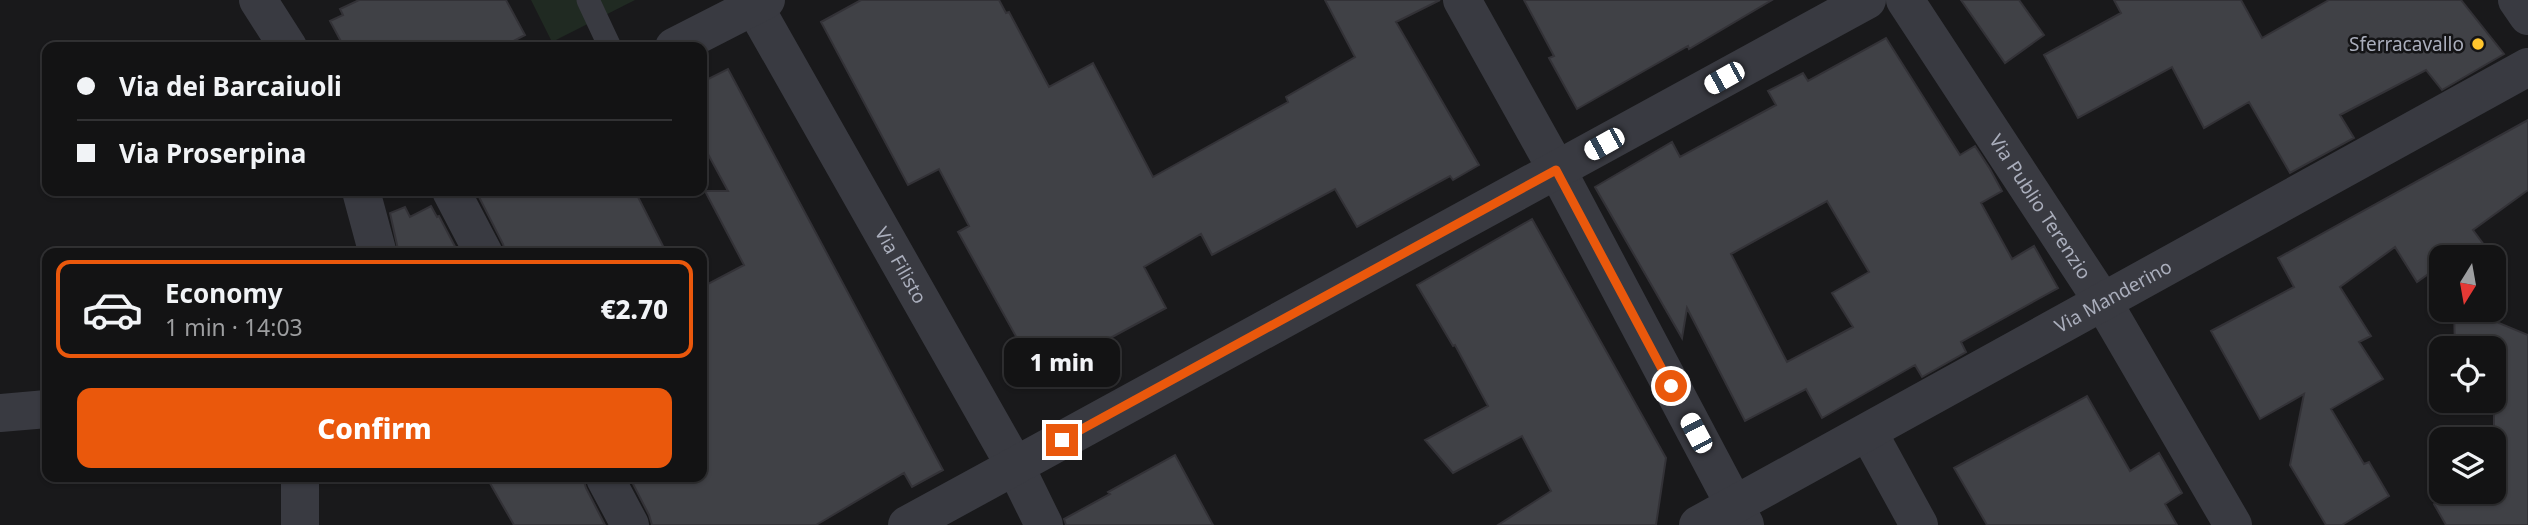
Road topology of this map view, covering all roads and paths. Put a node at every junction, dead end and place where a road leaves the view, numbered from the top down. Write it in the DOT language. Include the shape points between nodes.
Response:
graph roads {
  1 [pos="258,0"];
  2 [pos="588,0"];
  3 [pos="1462,0"];
  4 [pos="1867,0"];
  5 [pos="1905,0"];
  6 [pos="2517,0"];
  7 [pos="760,3"];
  8 [pos="2528,16"];
  9 [pos="285,42"];
  10 [pos="608,42"];
  11 [pos="684,42"];
  12 [pos="2528,67"];
  13 [pos="1556,170"];
  14 [pos="362,196"];
  15 [pos="453,196"];
  16 [pos="376,248"];
  17 [pos="481,248"];
  18 [pos="2103,302"];
  19 [pos="42,410"];
  20 [pos="0,414"];
  21 [pos="1868,432"];
  22 [pos="1015,466"];
  23 [pos="300,482"];
  24 [pos="607,482"];
  25 [pos="1740,515"];
  26 [pos="300,525"];
  27 [pos="630,525"];
  28 [pos="907,525"];
  29 [pos="1044,525"];
  30 [pos="1698,525"];
  31 [pos="1919,525"];
  32 [pos="2233,525"];
  1 -- 9 [label="street"];
  2 -- 10 [label="lane"];
  3 -- 13 [label="street"];
  4 -- 13 [label="street"];
  5 -- 18 [label="street, Via Publio Terenzio"];
  6 -- 8 [label="street"];
  7 -- 11 [label="street"];
  7 -- 22 [label="street, Via Filisto"];
  12 -- 18 [label="street, Via Manderino"];
  13 -- 22 [label="street"];
  13 -- 25 [label="street"];
  14 -- 16 [label="street"];
  15 -- 17 [label="street"];
  18 -- 21 [label="street, Via Manderino"];
  18 -- 32 [label="street, Via Publio Terenzio"];
  19 -- 20 [label="street"];
  21 -- 25 [label="street, Via Manderino"];
  21 -- 31 [label="street"];
  22 -- 28 [label="street"];
  22 -- 29 [label="street, Via Filisto"];
  23 -- 26 [label="street"];
  24 -- 27 [label="street"];
  25 -- 30 [label="street, Via Manderino"];
}
